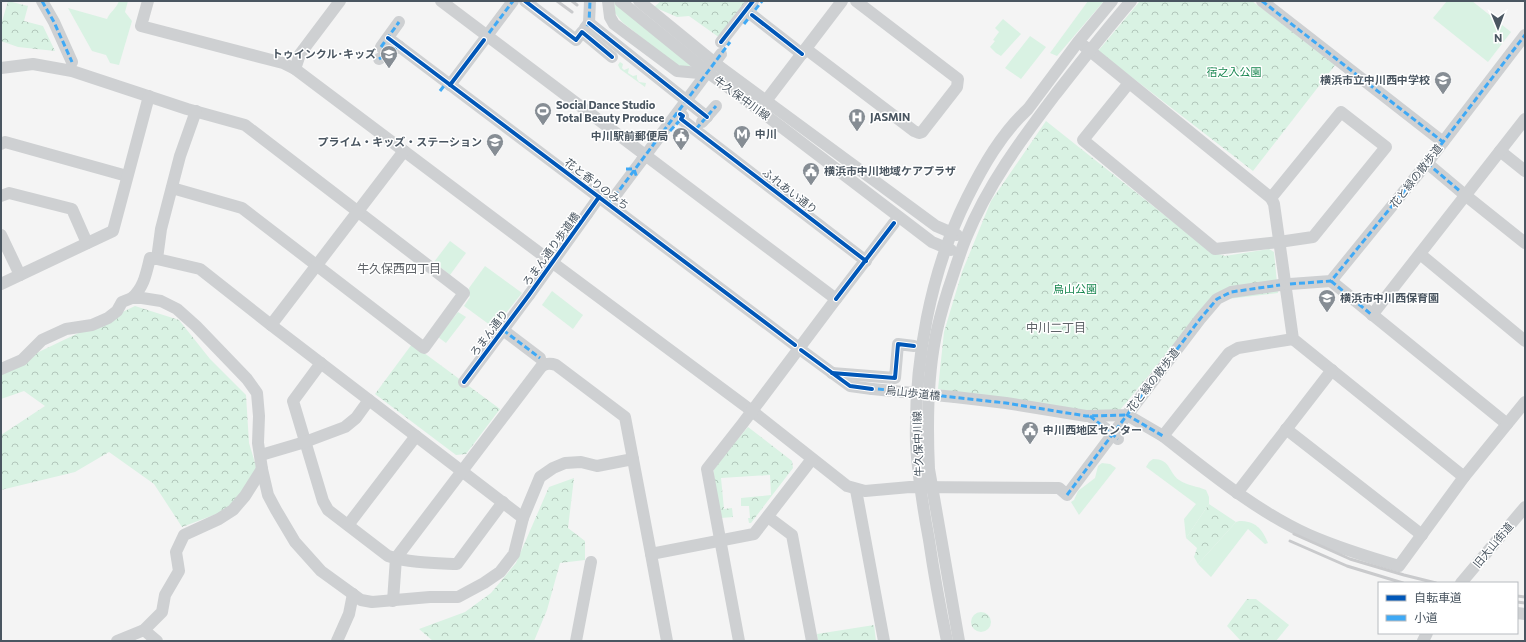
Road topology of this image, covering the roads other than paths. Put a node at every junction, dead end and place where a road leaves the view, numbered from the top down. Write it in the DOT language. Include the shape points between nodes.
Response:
graph roads {
  1 [pos="42,1"];
  2 [pos="148,1"];
  3 [pos="441,1"];
  4 [pos="513,1"];
  5 [pos="525,1"];
  6 [pos="590,1"];
  7 [pos="608,1"];
  8 [pos="620,1"];
  9 [pos="640,1"];
  10 [pos="753,1"];
  11 [pos="762,1"];
  12 [pos="842,1"];
  13 [pos="856,1"];
  14 [pos="1112,1"];
  15 [pos="1130,1"];
  16 [pos="1262,1"];
  17 [pos="334,3"];
  18 [pos="752,15"];
  19 [pos="399,22"];
  20 [pos="744,24"];
  21 [pos="586,28"];
  22 [pos="1523,41"];
  23 [pos="1078,42"];
  24 [pos="399,46"];
  25 [pos="383,48"];
  26 [pos="804,51"];
  27 [pos="1089,51"];
  28 [pos="612,57"];
  29 [pos="72,62"];
  30 [pos="1,68"];
  31 [pos="295,69"];
  32 [pos="710,74"];
  33 [pos="1129,83"];
  34 [pos="446,86"];
  35 [pos="149,96"];
  36 [pos="762,105"];
  37 [pos="716,106"];
  38 [pos="196,111"];
  39 [pos="707,117"];
  40 [pos="1525,119"];
  41 [pos="670,131"];
  42 [pos="700,132"];
  43 [pos="1443,142"];
  44 [pos="1,144"];
  45 [pos="404,151"];
  46 [pos="1500,151"];
  47 [pos="1427,163"];
  48 [pos="1525,172"];
  49 [pos="127,176"];
  50 [pos="172,188"];
  51 [pos="1463,194"];
  52 [pos="1,196"];
  53 [pos="1271,198"];
  54 [pos="604,200"];
  55 [pos="358,210"];
  56 [pos="894,223"];
  57 [pos="950,233"];
  58 [pos="1,235"];
  59 [pos="966,238"];
  60 [pos="1279,242"];
  61 [pos="87,243"];
  62 [pos="1525,243"];
  63 [pos="945,248"];
  64 [pos="960,254"];
  65 [pos="1420,254"];
  66 [pos="157,258"];
  67 [pos="866,261"];
  68 [pos="316,265"];
  69 [pos="20,274"];
  70 [pos="1331,281"];
  71 [pos="1,284"];
  72 [pos="529,295"];
  73 [pos="132,298"];
  74 [pos="836,299"];
  75 [pos="1372,315"];
  76 [pos="271,325"];
  77 [pos="503,330"];
  78 [pos="1293,339"];
  79 [pos="1525,341"];
  80 [pos="914,346"];
  81 [pos="540,358"];
  82 [pos="321,363"];
  83 [pos="1,369"];
  84 [pos="1332,370"];
  85 [pos="832,373"];
  86 [pos="464,382"];
  87 [pos="872,389"];
  88 [pos="955,397"];
  89 [pos="369,400"];
  90 [pos="1525,402"];
  91 [pos="752,411"];
  92 [pos="1127,415"];
  93 [pos="1090,416"];
  94 [pos="1507,424"];
  95 [pos="1286,429"];
  96 [pos="416,436"];
  97 [pos="1115,436"];
  98 [pos="1163,436"];
  99 [pos="305,442"];
  100 [pos="261,456"];
  101 [pos="633,459"];
  102 [pos="812,459"];
  103 [pos="262,469"];
  104 [pos="462,470"];
  105 [pos="1464,477"];
  106 [pos="926,487"];
  107 [pos="856,490"];
  108 [pos="1237,493"];
  109 [pos="503,502"];
  110 [pos="1525,506"];
  111 [pos="768,516"];
  112 [pos="523,518"];
  113 [pos="348,526"];
  114 [pos="1422,535"];
  115 [pos="721,540"];
  116 [pos="651,554"];
  117 [pos="396,558"];
  118 [pos="591,562"];
  119 [pos="1462,582"];
  120 [pos="353,594"];
  121 [pos="393,601"];
  122 [pos="144,630"];
  123 [pos="118,641"];
  124 [pos="157,641"];
  125 [pos="337,641"];
  126 [pos="576,641"];
  127 [pos="667,641"];
  128 [pos="739,641"];
  129 [pos="812,641"];
  130 [pos="884,641"];
  131 [pos="947,641"];
  132 [pos="959,641"];
  1 -- 29 [label="street"];
  2 -- 31 [label="street" via="141,26 282,63"];
  3 -- 74 [label="street"];
  4 -- 34 [label="street"];
  5 -- 21 [label="street" via="576,40"];
  6 -- 21 [label="street"];
  7 -- 32 [label="street" via="610,18 614,24 672,68 677,71"];
  8 -- 32 [label="street, 牛久保中川線"];
  9 -- 36 [label="street, 牛久保中川線"];
  10 -- 54 [label="street, ろまん通り歩道橋, bridge" via="635,169 619,190"];
  11 -- 18 [label="street"];
  12 -- 26 [label="street"];
  13 -- 26 [label="street" via="958,79 957,87 922,132 914,130"];
  14 -- 23 [label="street"];
  15 -- 27 [label="street"];
  16 -- 43 [label="street, 花と緑の散歩道"];
  17 -- 31 [label="street" via="300,54"];
  18 -- 20 [label="street"];
  18 -- 26 [label="street"];
  19 -- 25 [label="street"];
  21 -- 28 [label="street"];
  21 -- 39 [label="street"];
  22 -- 43 [label="street"];
  23 -- 27 [label="street"];
  23 -- 57 [label="street" via="1028,109 998,143 976,179"];
  24 -- 25 [label="street"];
  24 -- 25 [label="street, 花と香りのみち"];
  24 -- 34 [label="street, 花と香りのみち"];
  26 -- 36 [label="street"];
  27 -- 33 [label="street"];
  27 -- 59 [label="street" via="1005,165"];
  30 -- 35 [label="street" via="32,64 72,71"];
  31 -- 45 [label="street"];
  32 -- 36 [label="street, 牛久保中川線"];
  33 -- 53 [label="street"];
  33 -- 60 [label="street" via="1083,140 1214,249"];
  34 -- 54 [label="street, 花と香りのみち"];
  35 -- 38 [label="street"];
  35 -- 49 [label="street"];
  36 -- 57 [label="street, 牛久保中川線" via="936,226"];
  36 -- 63 [label="street, 牛久保中川線" via="932,242"];
  37 -- 39 [label="street"];
  38 -- 50 [label="street"];
  38 -- 55 [label="street" via="245,125"];
  39 -- 42 [label="street"];
  40 -- 46 [label="street"];
  41 -- 42 [label="street, ふれあい通り" via="681,116"];
  42 -- 67 [label="street, ふれあい通り"];
  43 -- 47 [label="street, 花と緑の散歩道"];
  44 -- 49 [label="street" via="5,142"];
  45 -- 55 [label="street"];
  45 -- 91 [label="street"];
  46 -- 48 [label="street"];
  46 -- 51 [label="street"];
  47 -- 51 [label="street"];
  47 -- 70 [label="street, 花と緑の散歩道"];
  49 -- 61 [label="street" via="113,231"];
  50 -- 66 [label="street" via="161,229"];
  50 -- 68 [label="street" via="242,208"];
  51 -- 62 [label="street"];
  51 -- 65 [label="street"];
  52 -- 61 [label="street" via="9,193 72,209"];
  53 -- 60 [label="street"];
  53 -- 60 [label="street" via="1341,112 1386,147 1313,236"];
  54 -- 72 [label="street, ろまん通り歩道橋, bridge" via="591,212"];
  54 -- 85 [label="street, 花と香りのみち"];
  55 -- 68 [label="street"];
  55 -- 68 [label="street" via="464,293 424,348"];
  56 -- 67 [label="street"];
  57 -- 59 [label="street, 牛久保中川線"];
  57 -- 63 [label="street, 牛久保中川線"];
  58 -- 69 [label="street"];
  59 -- 64 [label="street, 牛久保中川線"];
  60 -- 78 [label="street"];
  61 -- 69 [label="street"];
  63 -- 64 [label="street, 牛久保中川線"];
  63 -- 106 [label="street, 牛久保中川線" via="929,312 919,371 916,437"];
  64 -- 106 [label="street, 牛久保中川線" via="941,313 931,364 928,404 929,469"];
  65 -- 75 [label="street"];
  65 -- 79 [label="street"];
  66 -- 73 [label="street" via="150,258 144,281 139,292"];
  66 -- 76 [label="street" via="200,269"];
  67 -- 74 [label="street"];
  68 -- 76 [label="street"];
  69 -- 71 [label="street"];
  70 -- 75 [label="street"];
  70 -- 92 [label="street, 花と緑の散歩道" via="1231,292 1218,299"];
  72 -- 77 [label="street, ろまん通り"];
  73 -- 83 [label="street" via="122,302 117,311 108,318 92,325 66,329 42,340 22,360"];
  73 -- 100 [label="street" via="161,301 177,308 247,379 257,393 258,442"];
  74 -- 91 [label="street"];
  75 -- 94 [label="street"];
  76 -- 82 [label="street"];
  77 -- 81 [label="street"];
  77 -- 86 [label="street, ろまん通り"];
  78 -- 84 [label="street"];
  78 -- 98 [label="street" via="1238,348 1229,353"];
  80 -- 85 [label="street" via="898,344 895,378"];
  82 -- 89 [label="street"];
  82 -- 99 [label="street" via="293,401"];
  84 -- 95 [label="street"];
  84 -- 105 [label="street"];
  85 -- 87 [label="street, 花と香りのみち" via="850,386"];
  87 -- 88 [label="street, 烏山歩道橋, bridge"];
  88 -- 93 [label="street, 花と緑の散歩道"];
  89 -- 96 [label="street"];
  89 -- 99 [label="street" via="356,418 345,427"];
  90 -- 94 [label="street"];
  91 -- 102 [label="street"];
  91 -- 115 [label="street" via="707,468"];
  92 -- 93 [label="street, 花と緑の散歩道"];
  92 -- 97 [label="street"];
  92 -- 98 [label="street"];
  93 -- 97 [label="street"];
  94 -- 105 [label="street"];
  95 -- 108 [label="street"];
  95 -- 114 [label="street"];
  96 -- 104 [label="street"];
  96 -- 113 [label="street"];
  97 -- 106 [label="street" via="1067,495 1059,488"];
  98 -- 108 [label="street"];
  99 -- 100 [label="street"];
  99 -- 113 [label="street" via="323,502 328,510"];
  100 -- 103 [label="street"];
  101 -- 104 [label="street" via="625,417 556,364 548,363 541,367"];
  101 -- 112 [label="street" via="597,466 581,462 565,463 553,468 540,476"];
  101 -- 116 [label="street"];
  102 -- 107 [label="street"];
  102 -- 111 [label="street"];
  103 -- 120 [label="street" via="268,495 295,542 321,571"];
  103 -- 122 [label="street" via="233,510 184,535 176,552 179,571 165,596 162,612"];
  104 -- 109 [label="street"];
  104 -- 117 [label="street"];
  105 -- 114 [label="street"];
  106 -- 107 [label="street" via="873,492"];
  106 -- 131 [label="street, 牛久保中川線"];
  106 -- 132 [label="street, 牛久保中川線"];
  107 -- 130 [label="street"];
  108 -- 114 [label="street" via="1308,535 1353,553 1399,566"];
  109 -- 112 [label="street"];
  109 -- 117 [label="street" via="457,564"];
  110 -- 119 [label="street, 旧大山街道"];
  111 -- 115 [label="street" via="754,534"];
  111 -- 129 [label="street" via="792,535"];
  112 -- 121 [label="street" via="514,554 500,572 484,583 458,596"];
  113 -- 117 [label="street" via="388,556"];
  115 -- 116 [label="street"];
  115 -- 128 [label="street"];
  116 -- 127 [label="street"];
  117 -- 121 [label="street"];
  118 -- 126 [label="street"];
  120 -- 121 [label="street" via="361,600 372,602"];
  120 -- 125 [label="street" via="349,614"];
  122 -- 123 [label="street"];
  122 -- 124 [label="street"];
}
